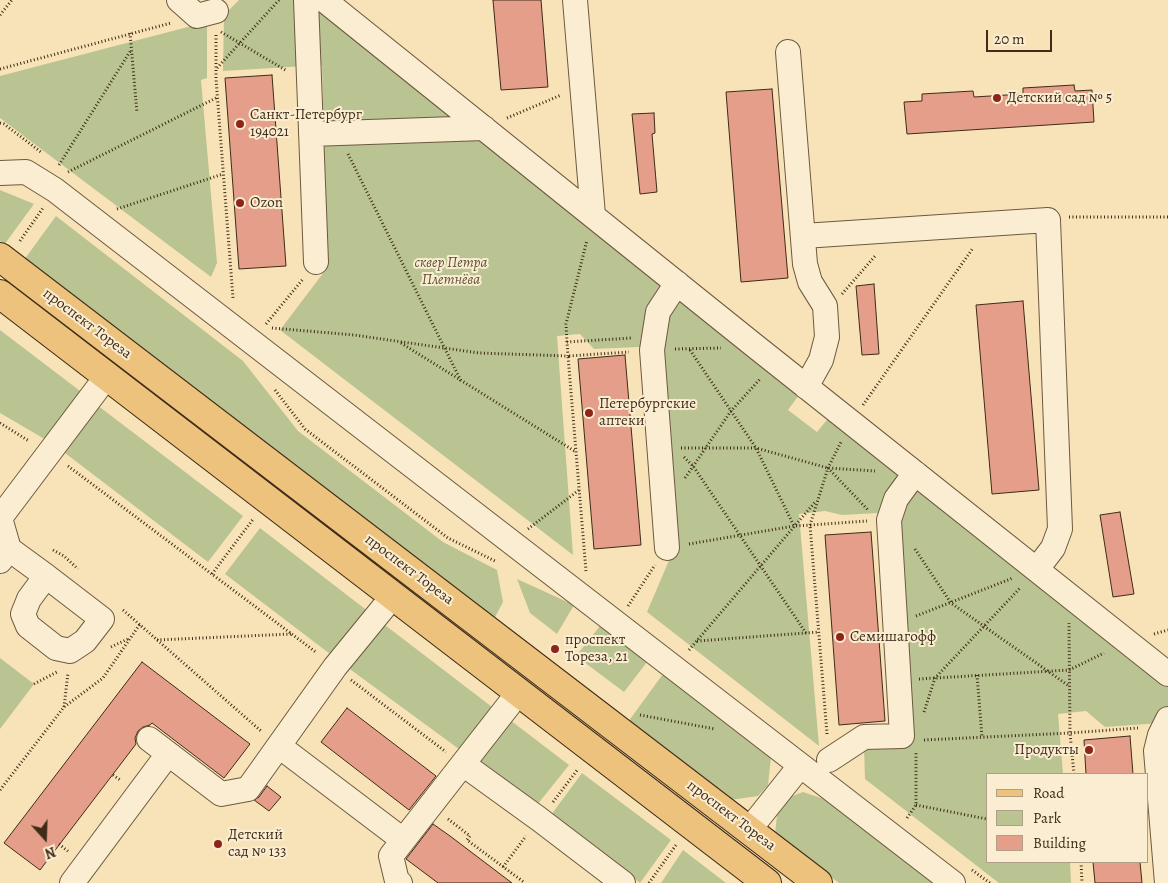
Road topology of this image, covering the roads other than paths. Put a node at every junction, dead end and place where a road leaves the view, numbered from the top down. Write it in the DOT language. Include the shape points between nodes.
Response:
graph roads {
  1 [pos="179,0"];
  2 [pos="306,0"];
  3 [pos="324,0"];
  4 [pos="575,0"];
  5 [pos="213,7"];
  6 [pos="788,52"];
  7 [pos="484,128"];
  8 [pos="311,134"];
  9 [pos="0,174"];
  10 [pos="593,215"];
  11 [pos="803,236"];
  12 [pos="9,250"];
  13 [pos="316,262"];
  14 [pos="678,283"];
  15 [pos="0,294"];
  16 [pos="106,376"];
  17 [pos="806,387"];
  18 [pos="915,473"];
  19 [pos="667,548"];
  20 [pos="5,555"];
  21 [pos="1037,569"];
  22 [pos="46,576"];
  23 [pos="393,596"];
  24 [pos="1168,674"];
  25 [pos="519,692"];
  26 [pos="1164,727"];
  27 [pos="150,739"];
  28 [pos="279,746"];
  29 [pos="168,754"];
  30 [pos="829,760"];
  31 [pos="462,764"];
  32 [pos="800,766"];
  33 [pos="749,830"];
  34 [pos="403,840"];
  35 [pos="398,882"];
  36 [pos="72,883"];
  37 [pos="623,883"];
  38 [pos="767,883"];
  39 [pos="818,883"];
  40 [pos="953,883"];
  41 [pos="1167,883"];
  1 -- 5 [label="street"];
  2 -- 8 [label="street"];
  3 -- 7 [label="street"];
  4 -- 10 [label="street"];
  6 -- 11 [label="street"];
  7 -- 8 [label="street"];
  7 -- 10 [label="street"];
  8 -- 13 [label="street"];
  9 -- 32 [label="street" via="26,172 55,190"];
  10 -- 14 [label="street"];
  11 -- 17 [label="street" via="810,282 825,306 827,337 821,360"];
  11 -- 21 [label="street" via="1048,220 1060,529 1053,548"];
  12 -- 33 [label="main road, проспект Тореза"];
  14 -- 17 [label="street"];
  14 -- 19 [label="street" via="658,312 653,343"];
  15 -- 16 [label="main road, проспект Тореза"];
  16 -- 20 [label="street" via="0,518"];
  16 -- 23 [label="main road, проспект Тореза"];
  17 -- 18 [label="street"];
  18 -- 21 [label="street"];
  18 -- 30 [label="street" via="884,520 898,681 909,738 864,737"];
  20 -- 22 [label="street"];
  21 -- 24 [label="street"];
  22 -- 22 [label="street" via="102,619 85,640 70,650 56,648 28,626 23,614 29,599"];
  23 -- 25 [label="main road, проспект Тореза"];
  23 -- 28 [label="street" via="335,668"];
  25 -- 31 [label="street"];
  25 -- 38 [label="main road, проспект Тореза"];
  26 -- 41 [label="street" via="1156,751"];
  27 -- 29 [label="street"];
  28 -- 29 [label="street" via="248,789 221,794"];
  28 -- 34 [label="street"];
  29 -- 36 [label="street"];
  31 -- 34 [label="street"];
  31 -- 37 [label="street"];
  32 -- 33 [label="street"];
  32 -- 40 [label="street"];
  33 -- 39 [label="main road, проспект Тореза"];
  34 -- 35 [label="street" via="391,856"];
}
